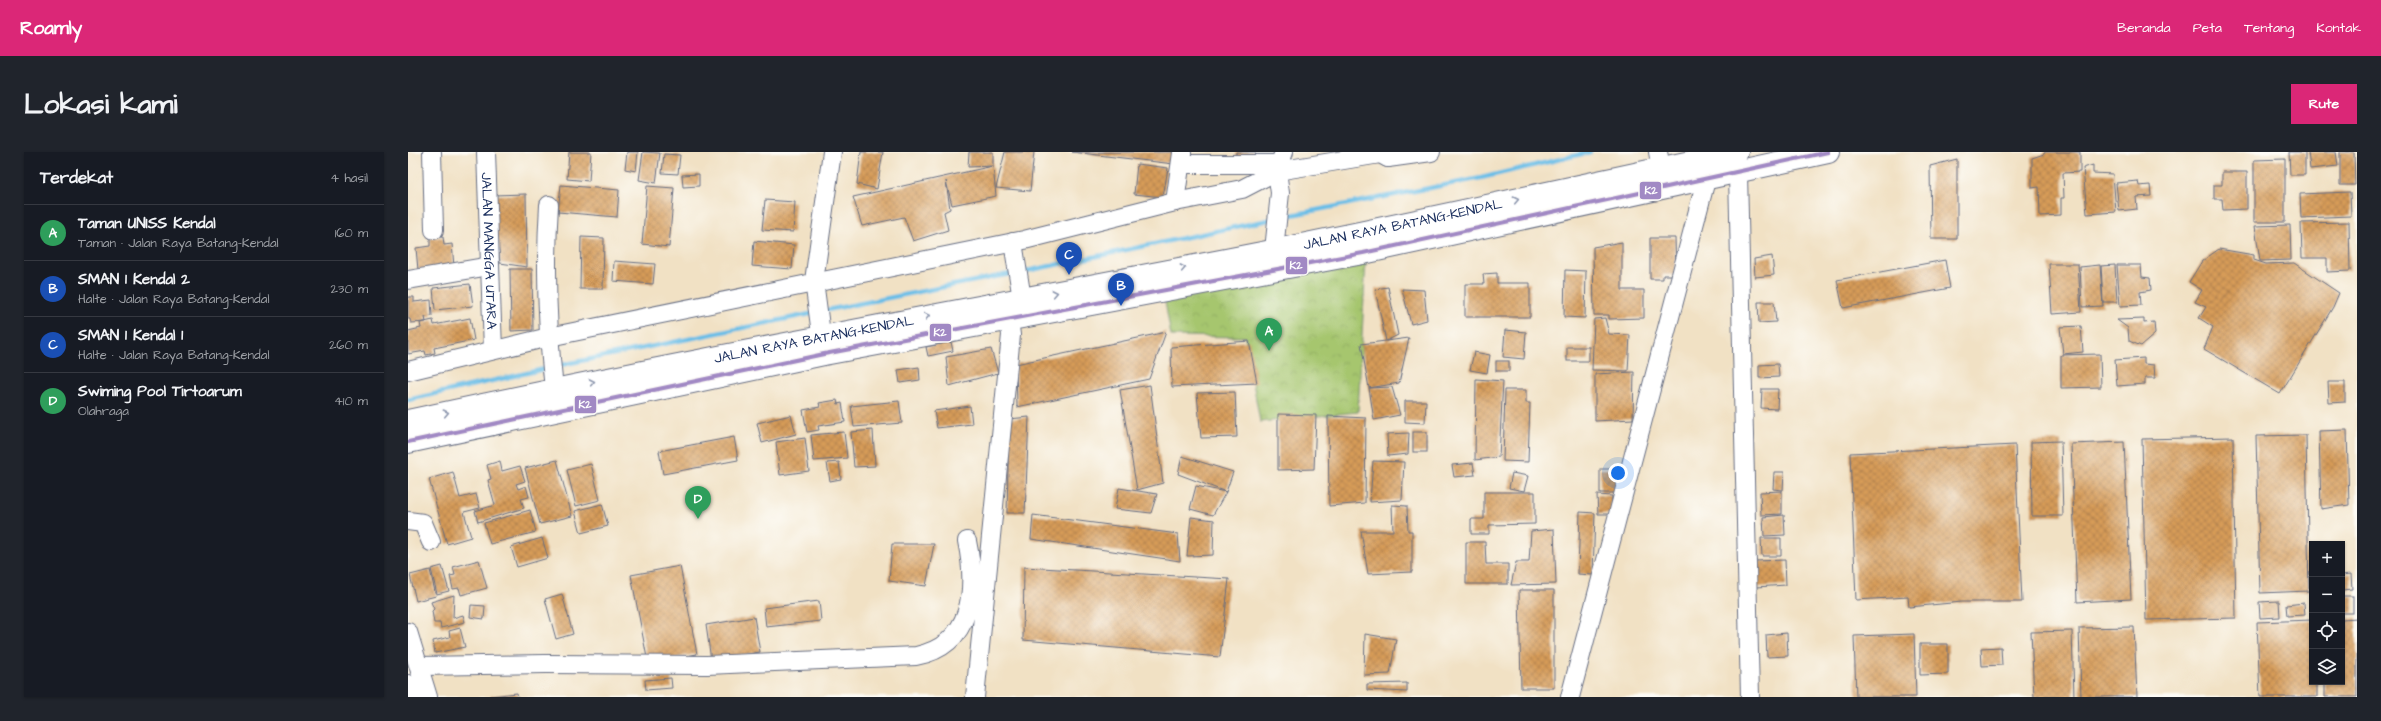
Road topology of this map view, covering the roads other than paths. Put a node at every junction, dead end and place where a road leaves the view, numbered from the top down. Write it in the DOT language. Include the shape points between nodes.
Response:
graph roads {
  1 [pos="432,152"];
  2 [pos="486,152"];
  3 [pos="832,152"];
  4 [pos="1431,152"];
  5 [pos="1828,152"];
  6 [pos="1380,154"];
  7 [pos="1182,158"];
  8 [pos="1659,160"];
  9 [pos="1280,162"];
  10 [pos="1737,162"];
  11 [pos="1706,180"];
  12 [pos="1174,202"];
  13 [pos="549,205"];
  14 [pos="434,230"];
  15 [pos="1013,246"];
  16 [pos="1274,250"];
  17 [pos="490,266"];
  18 [pos="408,280"];
  19 [pos="815,285"];
  20 [pos="1020,289"];
  21 [pos="1009,320"];
  22 [pos="549,337"];
  23 [pos="821,337"];
  24 [pos="493,350"];
  25 [pos="408,371"];
  26 [pos="552,373"];
  27 [pos="408,421"];
  28 [pos="408,442"];
  29 [pos="408,521"];
  30 [pos="968,541"];
  31 [pos="431,542"];
  32 [pos="408,632"];
  33 [pos="419,666"];
  34 [pos="408,684"];
  35 [pos="412,697"];
  36 [pos="428,697"];
  37 [pos="975,697"];
  38 [pos="1570,697"];
  39 [pos="1750,697"];
  1 -- 14 [label="street"];
  2 -- 17 [label="street, JALAN MANGGA UTARA"];
  3 -- 19 [label="street"];
  4 -- 6 [label="street"];
  5 -- 10 [label="highway, JALAN RAYA BATANG-KENDAL"];
  6 -- 9 [label="street"];
  7 -- 9 [label="street"];
  7 -- 12 [label="street"];
  8 -- 10 [label="highway, JALAN RAYA BATANG-KENDAL"];
  16 -- 8 [label="highway, JALAN RAYA BATANG-KENDAL, one-way"];
  9 -- 12 [label="street" via="1242,189"];
  9 -- 16 [label="street" via="1280,193"];
  10 -- 11 [label="highway, JALAN RAYA BATANG-KENDAL"];
  10 -- 39 [label="street"];
  11 -- 21 [label="highway, JALAN RAYA BATANG-KENDAL" via="1350,256"];
  11 -- 38 [label="street"];
  12 -- 15 [label="street"];
  13 -- 22 [label="street" via="546,276"];
  15 -- 19 [label="street"];
  15 -- 20 [label="street"];
  20 -- 16 [label="highway, JALAN RAYA BATANG-KENDAL, one-way"];
  17 -- 18 [label="street"];
  17 -- 24 [label="street, JALAN MANGGA UTARA"];
  19 -- 22 [label="street"];
  19 -- 23 [label="street"];
  23 -- 20 [label="highway, JALAN RAYA BATANG-KENDAL, one-way"];
  21 -- 23 [label="highway, JALAN RAYA BATANG-KENDAL"];
  21 -- 37 [label="street" via="1011,334"];
  22 -- 24 [label="street"];
  22 -- 26 [label="street"];
  26 -- 23 [label="highway, JALAN RAYA BATANG-KENDAL, one-way"];
  23 -- 28 [label="highway, JALAN RAYA BATANG-KENDAL"];
  24 -- 25 [label="street"];
  27 -- 26 [label="highway, JALAN RAYA BATANG-KENDAL, one-way"];
  29 -- 31 [label="street" via="423,523"];
  30 -- 33 [label="street" via="971,586 965,616 956,636 942,648 928,654 707,665"];
  32 -- 33 [label="street"];
  33 -- 36 [label="street"];
  34 -- 35 [label="street"];
}
